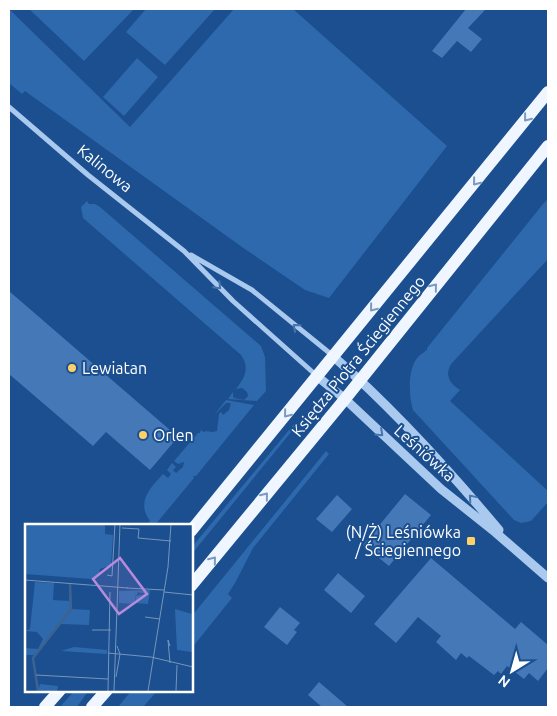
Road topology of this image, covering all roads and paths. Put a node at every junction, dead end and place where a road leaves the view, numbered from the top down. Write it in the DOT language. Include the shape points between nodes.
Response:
graph roads {
  1 [pos="548,92"];
  2 [pos="9,107"];
  3 [pos="548,146"];
  4 [pos="184,251"];
  5 [pos="334,357"];
  6 [pos="318,377"];
  7 [pos="360,380"];
  8 [pos="345,399"];
  9 [pos="192,530"];
  10 [pos="515,549"];
  11 [pos="548,578"];
  12 [pos="192,585"];
  13 [pos="59,691"];
  14 [pos="105,691"];
  15 [pos="45,707"];
  16 [pos="92,707"];
  1 -- 5 [label="main road, Księdza Piotra Ściegiennego, one-way"];
  2 -- 4 [label="street, Kalinowa"];
  7 -- 3 [label="main road, Księdza Piotra Ściegiennego, one-way"];
  5 -- 4 [label="street, Kalinowa, one-way" via="252,290"];
  4 -- 6 [label="street, Kalinowa, one-way" via="233,301"];
  5 -- 6 [label="main road, Księdza Piotra Ściegiennego"];
  5 -- 7 [label="street, Kalinowa"];
  6 -- 8 [label="street, Leśniówka"];
  6 -- 9 [label="main road, Księdza Piotra Ściegiennego, one-way"];
  7 -- 8 [label="main road, Księdza Piotra Ściegiennego"];
  10 -- 7 [label="street, Leśniówka, one-way" via="452,474 393,410"];
  8 -- 10 [label="street, Leśniówka, one-way" via="442,489"];
  12 -- 8 [label="main road, Księdza Piotra Ściegiennego, one-way"];
  10 -- 11 [label="street, Leśniówka"];
  13 -- 15 [label="main road"];
  14 -- 16 [label="main road"];
}
